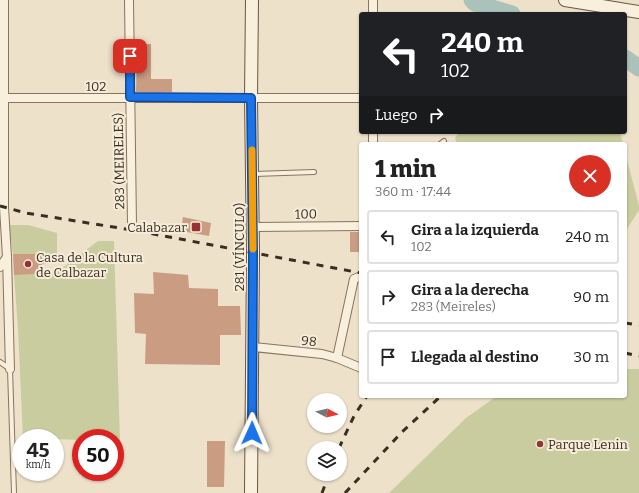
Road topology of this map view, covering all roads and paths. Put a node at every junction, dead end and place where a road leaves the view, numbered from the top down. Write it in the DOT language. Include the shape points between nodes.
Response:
graph roads {
  1 [pos="4,0"];
  2 [pos="129,0"];
  3 [pos="252,0"];
  4 [pos="373,0"];
  5 [pos="565,0"];
  6 [pos="586,2"];
  7 [pos="373,12"];
  8 [pos="639,12"];
  9 [pos="130,97"];
  10 [pos="2,98"];
  11 [pos="251,98"];
  12 [pos="359,98"];
  13 [pos="314,172"];
  14 [pos="252,174"];
  15 [pos="132,225"];
  16 [pos="359,226"];
  17 [pos="252,227"];
  18 [pos="2,228"];
  19 [pos="7,257"];
  20 [pos="0,266"];
  21 [pos="359,277"];
  22 [pos="253,347"];
  23 [pos="337,358"];
  24 [pos="0,362"];
  25 [pos="359,367"];
  26 [pos="10,369"];
  27 [pos="14,493"];
  28 [pos="251,493"];
  1 -- 10 [label="street"];
  2 -- 9 [label="street, 283 (MEIRELES)"];
  3 -- 11 [label="main road, 281 (VÍNCULO)"];
  4 -- 7 [label="street"];
  5 -- 6 [label="main road"];
  6 -- 8 [label="main road"];
  9 -- 10 [label="street, 102"];
  9 -- 11 [label="street, 102"];
  9 -- 15 [label="street, 283 (MEIRELES)"];
  10 -- 18 [label="street"];
  11 -- 12 [label="street, 102"];
  11 -- 14 [label="main road, 281 (VÍNCULO)"];
  13 -- 14 [label="lane"];
  14 -- 17 [label="main road, 281 (VÍNCULO)"];
  16 -- 17 [label="street, 100"];
  17 -- 22 [label="main road, 281 (VÍNCULO)"];
  18 -- 19 [label="street"];
  19 -- 20 [label="street"];
  19 -- 26 [label="street"];
  21 -- 23 [label="street" via="354,279"];
  22 -- 23 [label="street, 98" via="322,354"];
  22 -- 28 [label="main road, 281 (VÍNCULO)"];
  23 -- 25 [label="street, 98"];
  24 -- 26 [label="lane"];
  26 -- 27 [label="lane"];
}
